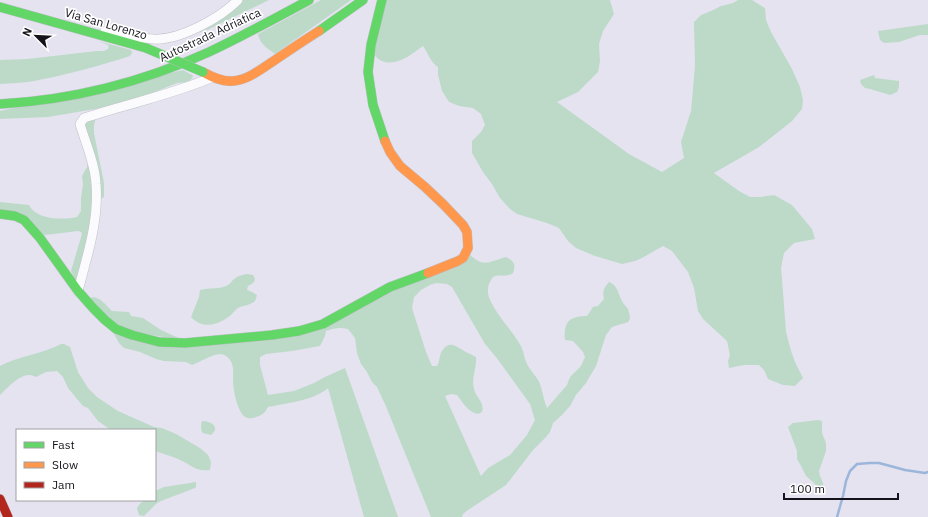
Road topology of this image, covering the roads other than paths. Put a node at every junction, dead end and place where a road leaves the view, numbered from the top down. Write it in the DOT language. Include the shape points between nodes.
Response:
graph roads {
  1 [pos="238,0"];
  2 [pos="309,0"];
  3 [pos="363,0"];
  4 [pos="382,0"];
  5 [pos="0,7"];
  6 [pos="88,32"];
  7 [pos="183,52"];
  8 [pos="153,63"];
  9 [pos="213,77"];
  10 [pos="0,104"];
  11 [pos="0,214"];
  12 [pos="78,291"];
  13 [pos="0,499"];
  14 [pos="8,517"];
  1 -- 6 [label="street" via="218,16 179,36 154,40 95,29"];
  2 -- 10 [label="main road, Autostrada Adriatica" via="220,47 141,78 70,96"];
  3 -- 9 [label="main road, Via San Lorenzo" via="251,75 238,80"];
  4 -- 12 [label="main road" via="371,45 368,72 373,105 390,152 400,166 430,191 463,225 467,232 468,248 463,258 390,287 323,324 272,336 185,344 159,342 116,329"];
  5 -- 6 [label="main road, Via San Lorenzo"];
  6 -- 9 [label="main road, Via San Lorenzo, bridge" via="146,48"];
  7 -- 8 [label="main road, Autostrada Adriatica"];
  9 -- 12 [label="street" via="165,95 84,118 80,124 92,161 96,184 96,217"];
  11 -- 12 [label="main road" via="24,220"];
  13 -- 14 [label="main road"];
}
